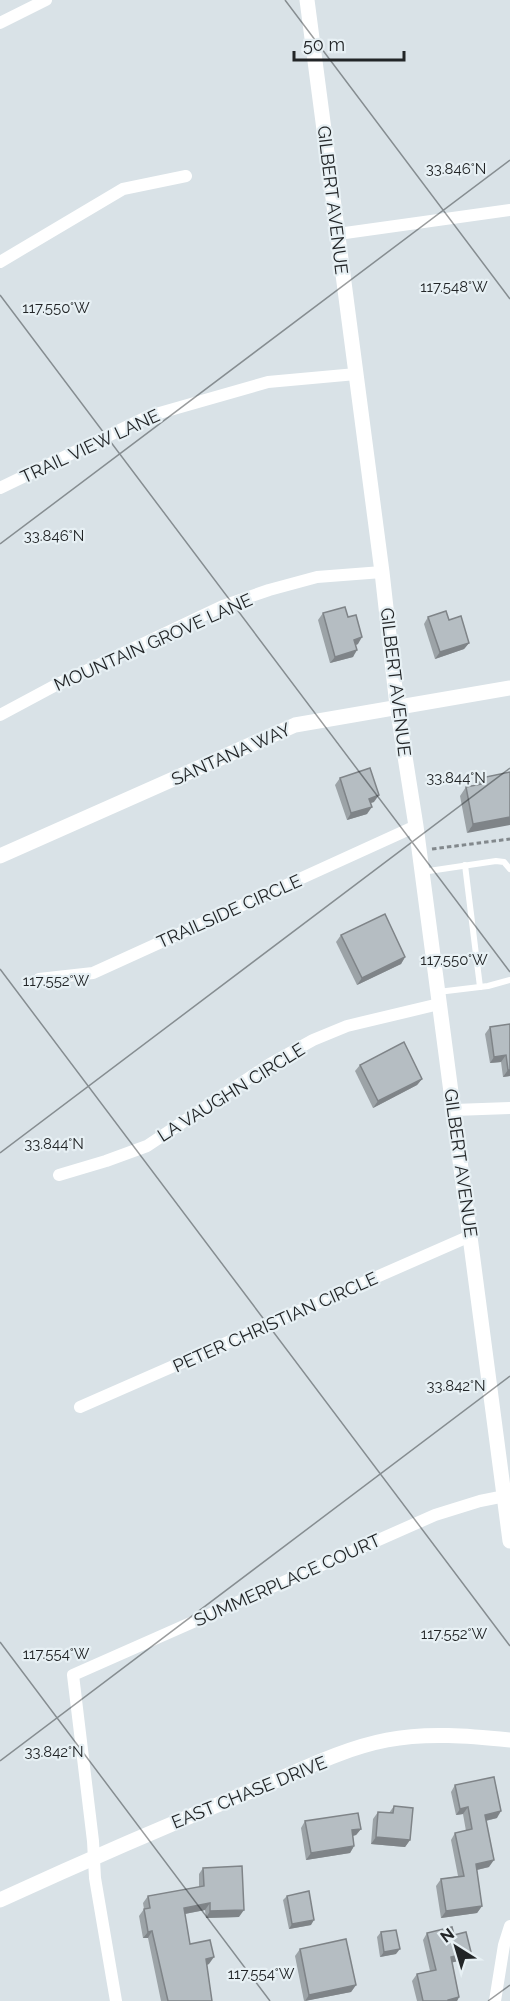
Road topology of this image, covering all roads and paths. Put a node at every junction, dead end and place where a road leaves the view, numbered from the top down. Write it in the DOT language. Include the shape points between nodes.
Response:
graph roads {
  1 [pos="46,0"];
  2 [pos="307,0"];
  3 [pos="0,23"];
  4 [pos="186,176"];
  5 [pos="510,210"];
  6 [pos="338,234"];
  7 [pos="0,262"];
  8 [pos="356,374"];
  9 [pos="0,488"];
  10 [pos="382,572"];
  11 [pos="510,688"];
  12 [pos="397,706"];
  13 [pos="0,716"];
  14 [pos="416,826"];
  15 [pos="510,839"];
  16 [pos="419,851"];
  17 [pos="0,856"];
  18 [pos="465,865"];
  19 [pos="510,869"];
  20 [pos="422,872"];
  21 [pos="39,979"];
  22 [pos="510,980"];
  23 [pos="480,987"];
  24 [pos="439,998"];
  25 [pos="510,1108"];
  26 [pos="454,1110"];
  27 [pos="59,1174"];
  28 [pos="470,1236"];
  29 [pos="80,1407"];
  30 [pos="505,1496"];
  31 [pos="510,1541"];
  32 [pos="510,1740"];
  33 [pos="94,1857"];
  34 [pos="0,1900"];
  35 [pos="510,1926"];
  36 [pos="116,2001"];
  37 [pos="495,2001"];
  1 -- 3 [label="street"];
  2 -- 6 [label="street, GILBERT AVENUE"];
  4 -- 7 [label="street" via="123,189"];
  5 -- 6 [label="street"];
  6 -- 8 [label="street, GILBERT AVENUE"];
  8 -- 9 [label="street, TRAIL VIEW LANE" via="268,382 149,416"];
  8 -- 10 [label="street, GILBERT AVENUE"];
  10 -- 12 [label="street, GILBERT AVENUE"];
  10 -- 13 [label="street, MOUNTAIN GROVE LANE" via="317,578 224,606 56,685"];
  11 -- 12 [label="street, SANTANA WAY"];
  12 -- 14 [label="street, GILBERT AVENUE"];
  12 -- 17 [label="street, SANTANA WAY" via="295,725"];
  14 -- 16 [label="street, GILBERT AVENUE"];
  14 -- 21 [label="street, TRAILSIDE CIRCLE" via="93,973"];
  15 -- 16 [label="path"];
  16 -- 20 [label="street, GILBERT AVENUE"];
  18 -- 19 [label="lane" via="500,861"];
  18 -- 20 [label="lane"];
  18 -- 23 [label="lane"];
  20 -- 24 [label="street, GILBERT AVENUE"];
  22 -- 23 [label="lane"];
  23 -- 24 [label="lane"];
  24 -- 26 [label="street, GILBERT AVENUE"];
  24 -- 27 [label="street, LA VAUGHN CIRCLE" via="313,1040 147,1146"];
  25 -- 26 [label="street"];
  26 -- 28 [label="street, GILBERT AVENUE"];
  28 -- 29 [label="street, PETER CHRISTIAN CIRCLE"];
  28 -- 30 [label="street, GILBERT AVENUE"];
  30 -- 31 [label="street, GILBERT AVENUE"];
  30 -- 33 [label="street, SUMMERPLACE COURT" via="435,1515 73,1675"];
  32 -- 33 [label="street, EAST CHASE DRIVE" via="433,1735 366,1745"];
  33 -- 34 [label="street, EAST CHASE DRIVE"];
  33 -- 36 [label="street"];
  35 -- 37 [label="street"];
}
